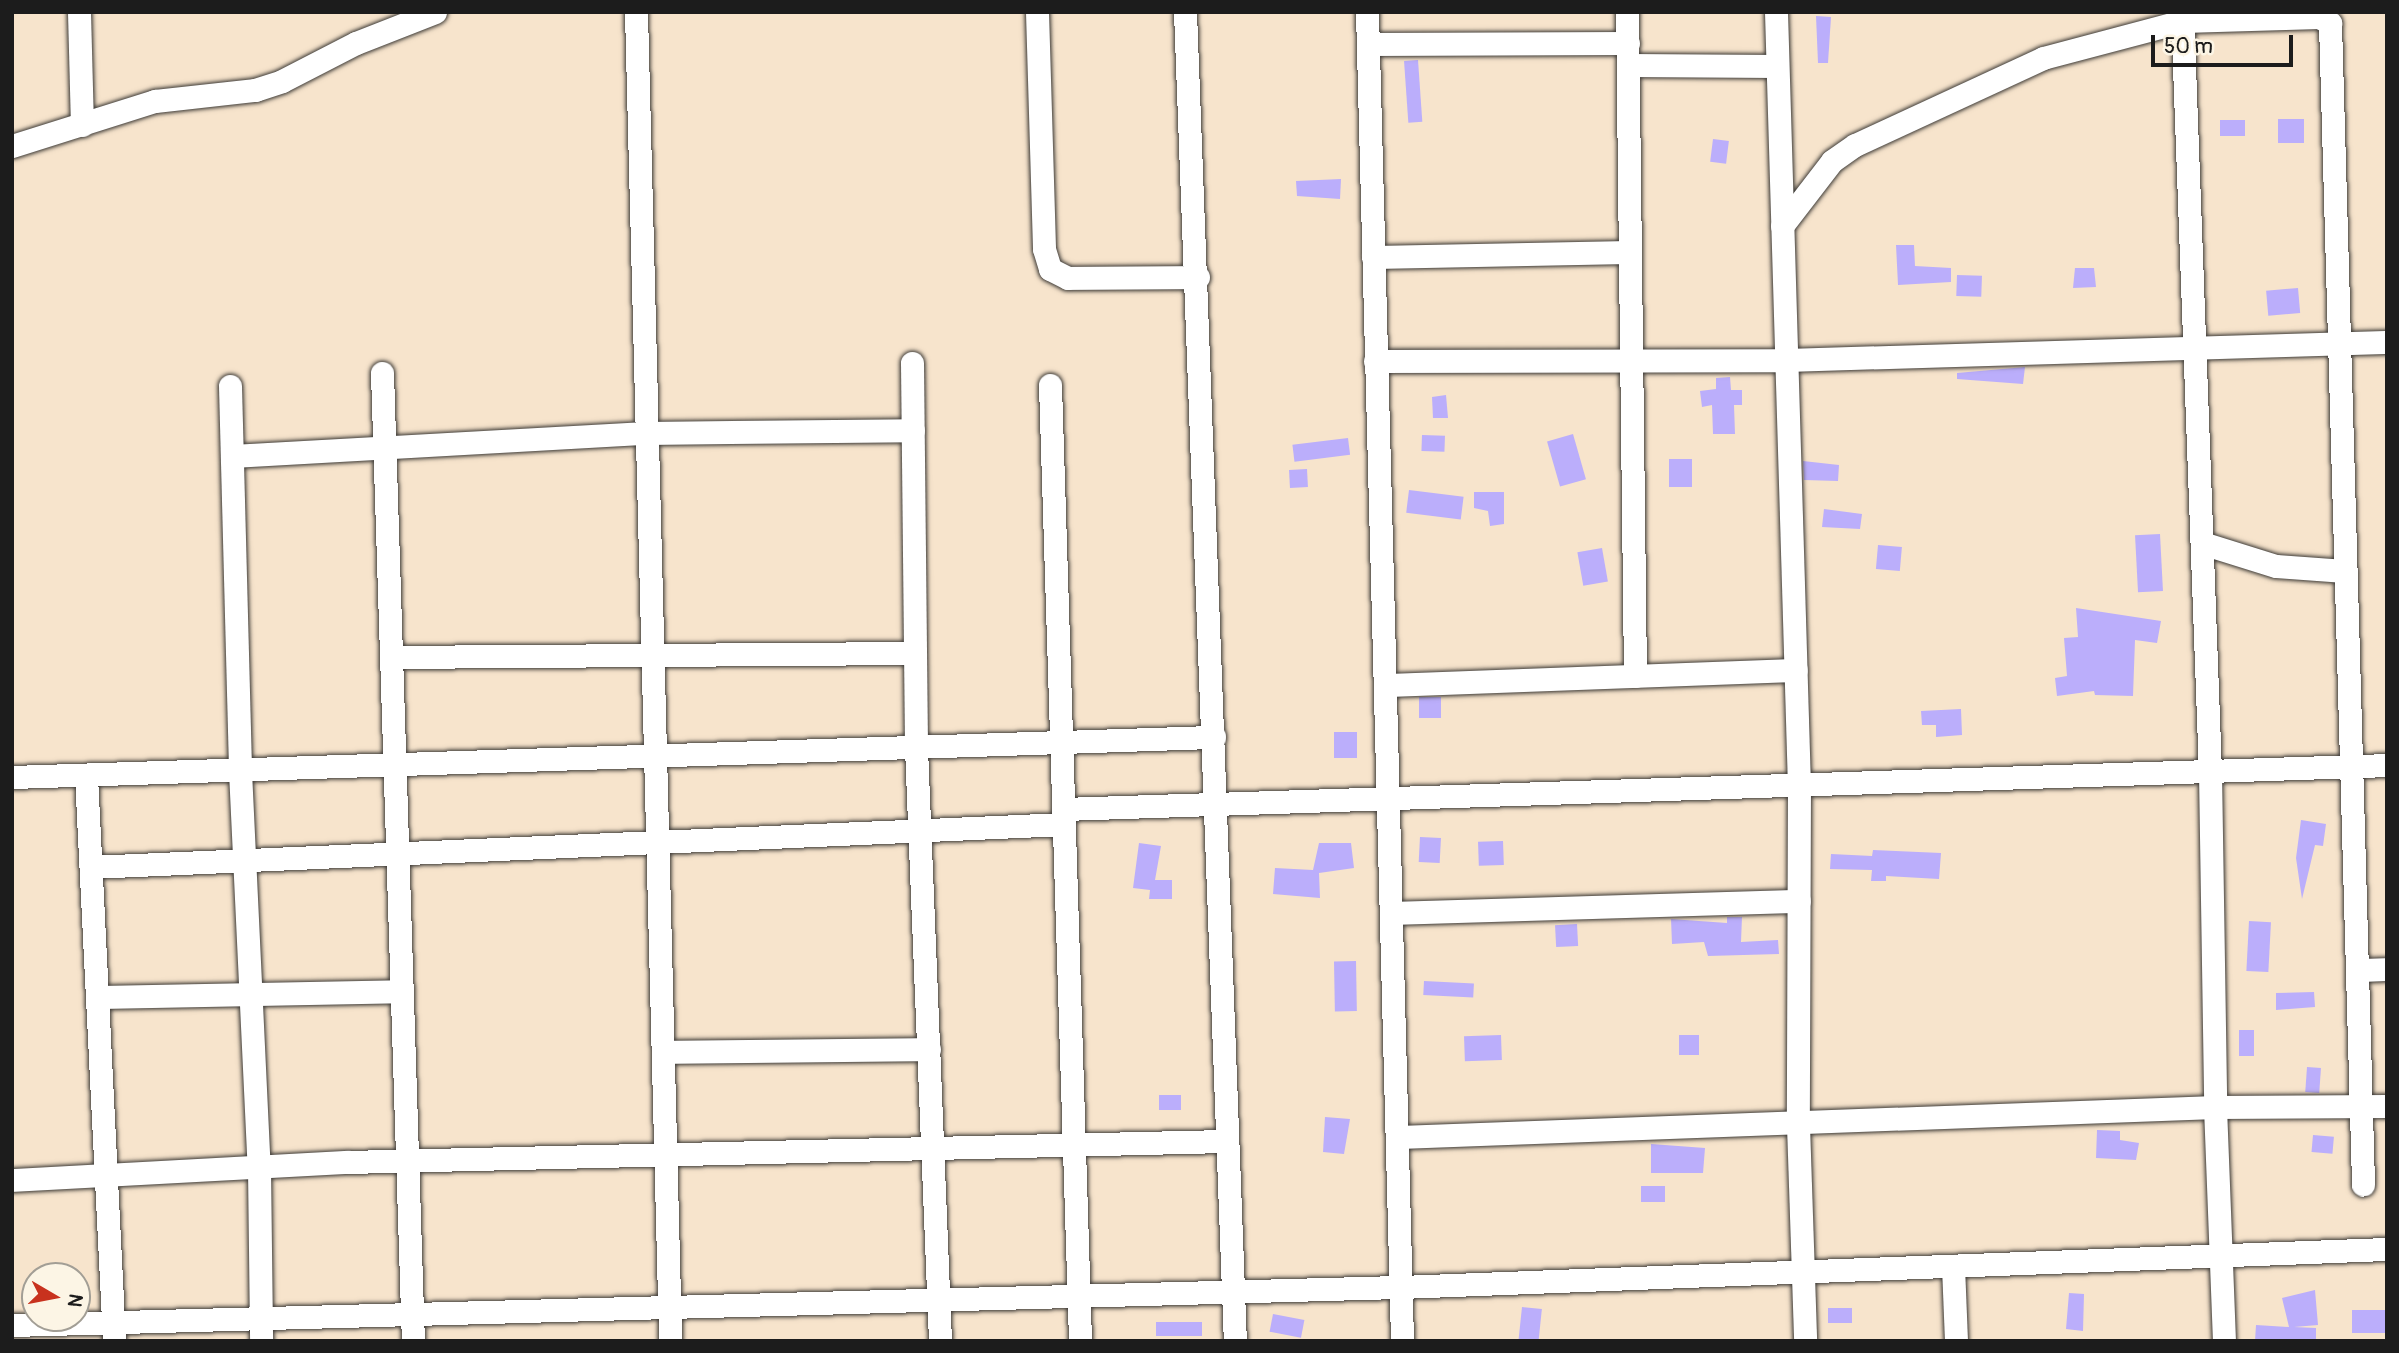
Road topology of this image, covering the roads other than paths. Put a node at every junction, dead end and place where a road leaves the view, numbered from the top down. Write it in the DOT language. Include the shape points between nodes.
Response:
graph roads {
  1 [pos="79,12"];
  2 [pos="435,12"];
  3 [pos="636,12"];
  4 [pos="1037,12"];
  5 [pos="1185,12"];
  6 [pos="1367,12"];
  7 [pos="1627,12"];
  8 [pos="1776,12"];
  9 [pos="2183,17"];
  10 [pos="1368,44"];
  11 [pos="1628,54"];
  12 [pos="1777,66"];
  13 [pos="82,125"];
  14 [pos="12,146"];
  15 [pos="1782,226"];
  16 [pos="1630,251"];
  17 [pos="1373,257"];
  18 [pos="1198,277"];
  19 [pos="2387,342"];
  20 [pos="2339,343"];
  21 [pos="2194,346"];
  22 [pos="1631,360"];
  23 [pos="1786,360"];
  24 [pos="1375,361"];
  25 [pos="912,363"];
  26 [pos="382,373"];
  27 [pos="1049,385"];
  28 [pos="230,386"];
  29 [pos="913,429"];
  30 [pos="645,433"];
  31 [pos="384,446"];
  32 [pos="232,456"];
  33 [pos="2202,543"];
  34 [pos="2345,571"];
  35 [pos="915,653"];
  36 [pos="654,654"];
  37 [pos="391,657"];
  38 [pos="1796,670"];
  39 [pos="1635,676"];
  40 [pos="1386,685"];
  41 [pos="1214,737"];
  42 [pos="1060,743"];
  43 [pos="916,748"];
  44 [pos="654,757"];
  45 [pos="2387,765"];
  46 [pos="394,766"];
  47 [pos="2351,767"];
  48 [pos="240,771"];
  49 [pos="2210,772"];
  50 [pos="86,776"];
  51 [pos="12,777"];
  52 [pos="1799,785"];
  53 [pos="1390,799"];
  54 [pos="1217,800"];
  55 [pos="1063,816"];
  56 [pos="919,832"];
  57 [pos="657,844"];
  58 [pos="397,855"];
  59 [pos="244,862"];
  60 [pos="90,867"];
  61 [pos="1799,901"];
  62 [pos="1393,913"];
  63 [pos="2387,969"];
  64 [pos="2359,970"];
  65 [pos="402,991"];
  66 [pos="252,992"];
  67 [pos="98,997"];
  68 [pos="929,1049"];
  69 [pos="663,1052"];
  70 [pos="2387,1106"];
  71 [pos="2215,1107"];
  72 [pos="2361,1107"];
  73 [pos="1798,1125"];
  74 [pos="1399,1137"];
  75 [pos="1226,1141"];
  76 [pos="1073,1144"];
  77 [pos="933,1149"];
  78 [pos="666,1155"];
  79 [pos="408,1160"];
  80 [pos="259,1168"];
  81 [pos="107,1177"];
  82 [pos="12,1180"];
  83 [pos="2363,1185"];
  84 [pos="2387,1249"];
  85 [pos="2221,1256"];
  86 [pos="1953,1266"];
  87 [pos="1801,1272"];
  88 [pos="1401,1287"];
  89 [pos="1233,1290"];
  90 [pos="1079,1296"];
  91 [pos="939,1302"];
  92 [pos="670,1308"];
  93 [pos="412,1315"];
  94 [pos="12,1325"];
  95 [pos="261,1330"];
  96 [pos="114,1332"];
  97 [pos="413,1341"];
  98 [pos="670,1341"];
  99 [pos="940,1341"];
  100 [pos="1080,1341"];
  101 [pos="1235,1341"];
  102 [pos="1402,1341"];
  103 [pos="1805,1341"];
  104 [pos="1956,1341"];
  105 [pos="2224,1341"];
  1 -- 13 [label="street"];
  2 -- 13 [label="street" via="356,43 282,81 243,92 155,101"];
  3 -- 30 [label="street"];
  4 -- 18 [label="street" via="1044,249 1050,269 1068,278"];
  5 -- 18 [label="street"];
  6 -- 10 [label="street"];
  7 -- 11 [label="street"];
  8 -- 12 [label="street"];
  9 -- 15 [label="street" via="2043,58 1855,145 1832,161"];
  9 -- 20 [label="street" via="2319,17 2330,23"];
  9 -- 21 [label="street"];
  10 -- 11 [label="street"];
  10 -- 17 [label="street"];
  11 -- 12 [label="street"];
  11 -- 16 [label="street"];
  12 -- 15 [label="street"];
  13 -- 14 [label="street"];
  15 -- 23 [label="street"];
  16 -- 17 [label="street"];
  16 -- 22 [label="street"];
  17 -- 24 [label="street"];
  18 -- 41 [label="street"];
  19 -- 20 [label="street"];
  20 -- 21 [label="street"];
  20 -- 34 [label="street"];
  21 -- 23 [label="street"];
  21 -- 33 [label="street"];
  22 -- 23 [label="street"];
  22 -- 24 [label="street"];
  22 -- 39 [label="street"];
  23 -- 38 [label="street"];
  24 -- 40 [label="street"];
  25 -- 29 [label="street"];
  26 -- 31 [label="street"];
  27 -- 42 [label="street"];
  28 -- 32 [label="street"];
  29 -- 30 [label="street"];
  29 -- 35 [label="street"];
  30 -- 31 [label="street"];
  30 -- 36 [label="street"];
  31 -- 32 [label="street"];
  31 -- 37 [label="street"];
  32 -- 48 [label="street"];
  33 -- 34 [label="street" via="2276,566"];
  33 -- 49 [label="street"];
  34 -- 47 [label="street"];
  35 -- 36 [label="street"];
  35 -- 43 [label="street"];
  36 -- 37 [label="street"];
  36 -- 44 [label="street"];
  37 -- 46 [label="street"];
  38 -- 39 [label="street"];
  38 -- 52 [label="street"];
  39 -- 40 [label="street"];
  40 -- 53 [label="street"];
  41 -- 42 [label="street"];
  41 -- 54 [label="street"];
  42 -- 43 [label="street"];
  42 -- 55 [label="street"];
  43 -- 44 [label="street"];
  43 -- 56 [label="street"];
  44 -- 46 [label="street"];
  44 -- 57 [label="street"];
  45 -- 47 [label="street"];
  46 -- 48 [label="street"];
  46 -- 58 [label="street"];
  47 -- 49 [label="street"];
  47 -- 64 [label="street"];
  48 -- 50 [label="street"];
  48 -- 59 [label="street"];
  49 -- 52 [label="street"];
  49 -- 71 [label="street"];
  50 -- 51 [label="street"];
  50 -- 60 [label="street"];
  52 -- 53 [label="street"];
  52 -- 61 [label="street"];
  53 -- 54 [label="street"];
  53 -- 62 [label="street"];
  54 -- 55 [label="street"];
  54 -- 75 [label="street"];
  55 -- 56 [label="street"];
  55 -- 76 [label="street"];
  56 -- 57 [label="street"];
  56 -- 68 [label="street"];
  57 -- 58 [label="street"];
  57 -- 69 [label="street"];
  58 -- 59 [label="street"];
  58 -- 65 [label="street"];
  59 -- 60 [label="street"];
  59 -- 66 [label="street"];
  60 -- 67 [label="street"];
  61 -- 62 [label="street"];
  61 -- 73 [label="street"];
  62 -- 74 [label="street"];
  63 -- 64 [label="street"];
  64 -- 72 [label="street"];
  65 -- 66 [label="street"];
  65 -- 79 [label="street"];
  66 -- 67 [label="street"];
  66 -- 80 [label="street"];
  67 -- 81 [label="street"];
  68 -- 69 [label="street"];
  68 -- 77 [label="street"];
  69 -- 78 [label="street"];
  70 -- 72 [label="street"];
  71 -- 72 [label="street"];
  71 -- 73 [label="street"];
  71 -- 85 [label="street"];
  72 -- 83 [label="street"];
  73 -- 74 [label="street"];
  73 -- 87 [label="street"];
  74 -- 88 [label="street"];
  75 -- 76 [label="street"];
  75 -- 89 [label="street"];
  76 -- 77 [label="street"];
  76 -- 90 [label="street"];
  77 -- 78 [label="street"];
  77 -- 91 [label="street"];
  78 -- 79 [label="street"];
  78 -- 92 [label="street"];
  79 -- 80 [label="street"];
  79 -- 93 [label="street"];
  80 -- 81 [label="street"];
  80 -- 95 [label="street"];
  81 -- 82 [label="street"];
  81 -- 96 [label="street"];
  84 -- 85 [label="street"];
  85 -- 86 [label="street"];
  85 -- 105 [label="street"];
  86 -- 87 [label="street"];
  86 -- 104 [label="street"];
  87 -- 88 [label="street"];
  87 -- 103 [label="street"];
  88 -- 89 [label="street"];
  88 -- 102 [label="street"];
  89 -- 90 [label="street"];
  89 -- 101 [label="street"];
  90 -- 91 [label="street"];
  90 -- 100 [label="street"];
  91 -- 92 [label="street"];
  91 -- 99 [label="street"];
  92 -- 93 [label="street"];
  92 -- 98 [label="street"];
  93 -- 95 [label="street"];
  93 -- 97 [label="street"];
  94 -- 96 [label="street"];
  95 -- 96 [label="street"];
}
